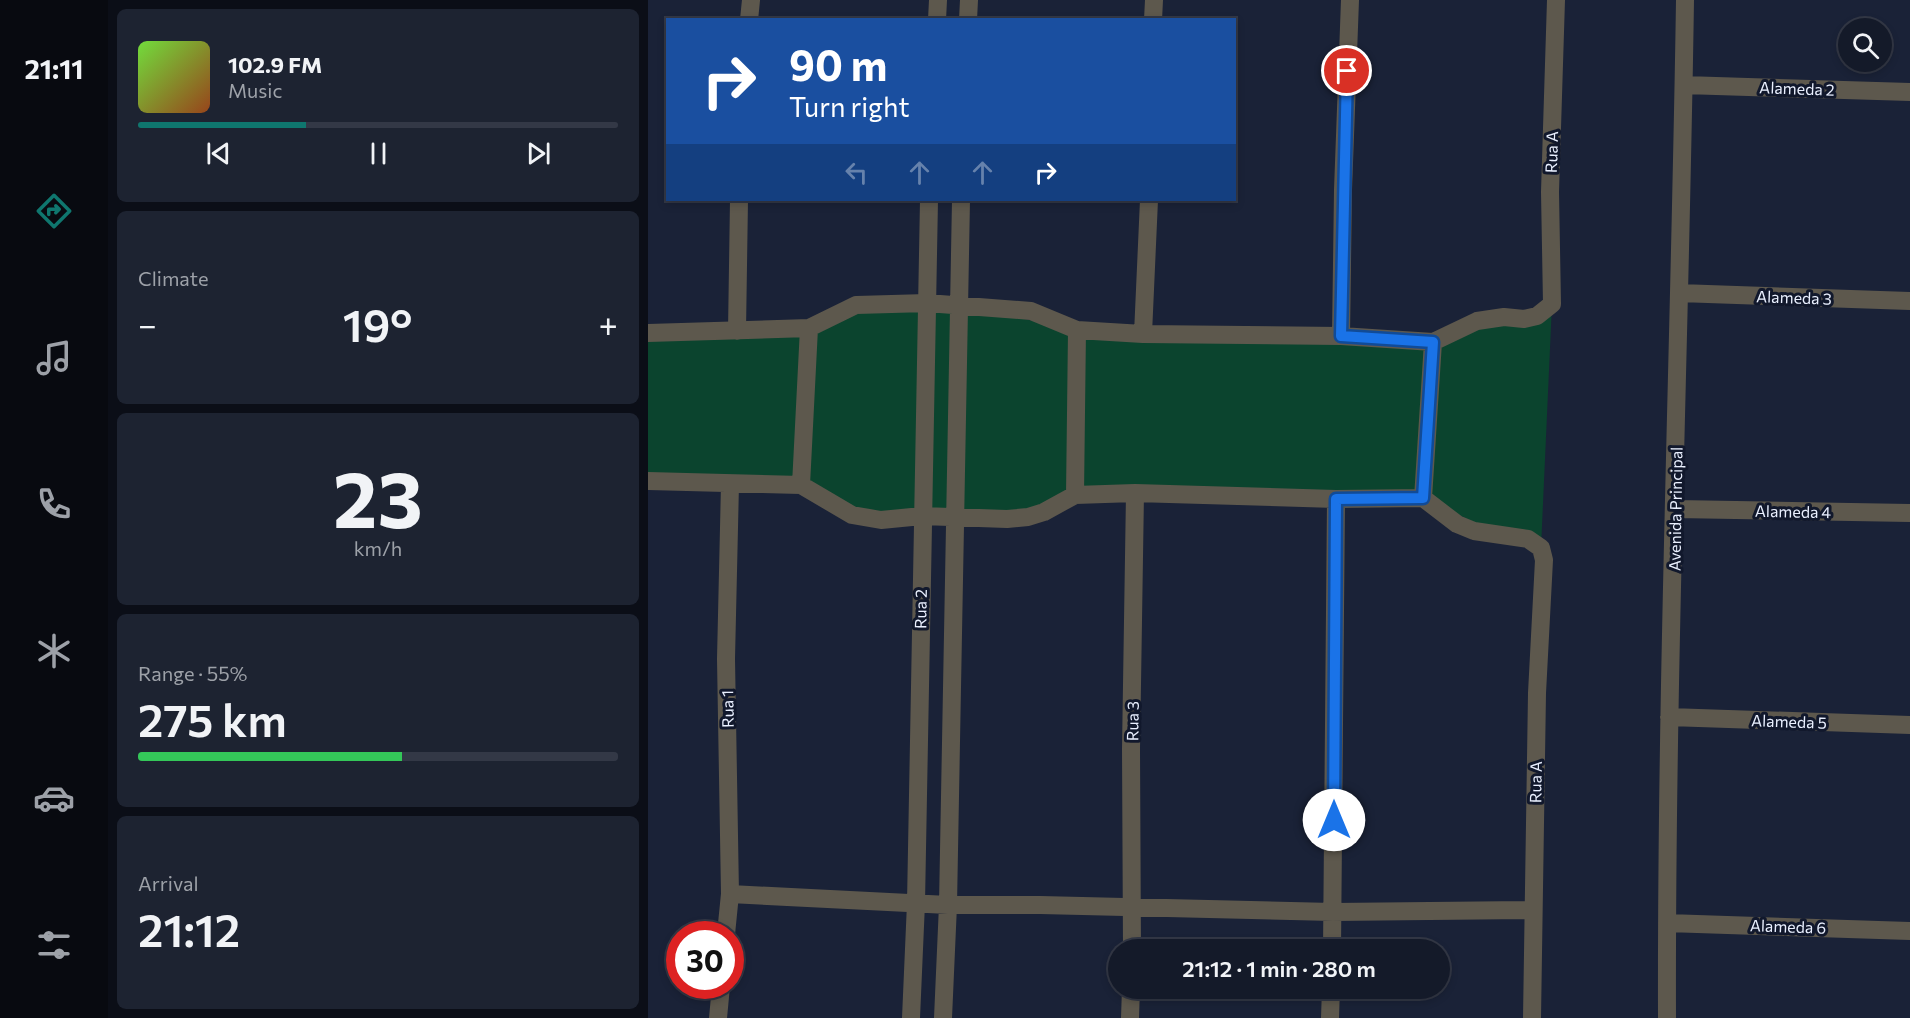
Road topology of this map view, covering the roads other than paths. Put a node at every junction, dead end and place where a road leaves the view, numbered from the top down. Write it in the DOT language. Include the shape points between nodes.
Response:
graph roads {
  1 [pos="751,0"];
  2 [pos="938,0"];
  3 [pos="969,0"];
  4 [pos="1154,0"];
  5 [pos="1350,0"];
  6 [pos="1556,0"];
  7 [pos="1685,0"];
  8 [pos="749,18"];
  9 [pos="937,18"];
  10 [pos="968,18"];
  11 [pos="1153,18"];
  12 [pos="1684,85"];
  13 [pos="1910,92"];
  14 [pos="739,201"];
  15 [pos="929,201"];
  16 [pos="961,201"];
  17 [pos="1149,201"];
  18 [pos="1679,293"];
  19 [pos="1910,301"];
  20 [pos="927,303"];
  21 [pos="958,305"];
  22 [pos="809,328"];
  23 [pos="1077,330"];
  24 [pos="737,331"];
  25 [pos="648,333"];
  26 [pos="1143,334"];
  27 [pos="1341,336"];
  28 [pos="1433,342"];
  29 [pos="648,481"];
  30 [pos="730,484"];
  31 [pos="801,485"];
  32 [pos="1135,493"];
  33 [pos="1075,495"];
  34 [pos="1423,498"];
  35 [pos="1336,499"];
  36 [pos="1676,509"];
  37 [pos="1910,513"];
  38 [pos="922,516"];
  39 [pos="954,516"];
  40 [pos="1669,717"];
  41 [pos="1910,725"];
  42 [pos="730,894"];
  43 [pos="916,903"];
  44 [pos="948,905"];
  45 [pos="1133,906"];
  46 [pos="1532,910"];
  47 [pos="1333,912"];
  48 [pos="727,921"];
  49 [pos="1667,923"];
  50 [pos="1910,930"];
  51 [pos="1132,939"];
  52 [pos="1332,939"];
  53 [pos="720,999"];
  54 [pos="1131,999"];
  55 [pos="1331,999"];
  56 [pos="718,1018"];
  57 [pos="910,1018"];
  58 [pos="943,1018"];
  59 [pos="1130,1018"];
  60 [pos="1330,1018"];
  61 [pos="1532,1018"];
  62 [pos="1667,1018"];
  1 -- 8 [label="street"];
  2 -- 9 [label="street"];
  3 -- 10 [label="street"];
  4 -- 11 [label="street"];
  5 -- 27 [label="street"];
  6 -- 28 [label="street, Rua A" via="1550,192 1552,304 1538,316 1477,321"];
  7 -- 12 [label="street, Avenida Principal"];
  12 -- 13 [label="street, Alameda 2"];
  12 -- 18 [label="street, Avenida Principal"];
  14 -- 24 [label="street"];
  15 -- 20 [label="street, Rua 2"];
  16 -- 21 [label="street, Rua 2"];
  17 -- 26 [label="street"];
  18 -- 19 [label="street, Alameda 3"];
  18 -- 36 [label="street, Avenida Principal"];
  20 -- 21 [label="street"];
  20 -- 22 [label="street" via="856,305"];
  20 -- 38 [label="street, Rua 2"];
  21 -- 23 [label="street" via="1031,311"];
  21 -- 39 [label="street, Rua 2"];
  22 -- 24 [label="street"];
  22 -- 31 [label="street"];
  23 -- 26 [label="street"];
  23 -- 33 [label="street"];
  24 -- 25 [label="street"];
  26 -- 27 [label="street"];
  27 -- 28 [label="street"];
  28 -- 34 [label="street"];
  29 -- 30 [label="street"];
  30 -- 31 [label="street"];
  30 -- 42 [label="street, Rua 1" via="726,659"];
  31 -- 38 [label="street" via="863,519"];
  32 -- 33 [label="street"];
  32 -- 35 [label="street"];
  32 -- 45 [label="street, Rua 3"];
  33 -- 39 [label="street" via="1028,517"];
  34 -- 35 [label="street"];
  34 -- 46 [label="street, Rua A" via="1457,524 1474,531 1528,539 1541,548 1544,560"];
  35 -- 47 [label="street"];
  36 -- 37 [label="street, Alameda 4"];
  36 -- 40 [label="street, Avenida Principal"];
  38 -- 39 [label="street"];
  38 -- 43 [label="street, Rua 2"];
  39 -- 44 [label="street, Rua 2"];
  40 -- 41 [label="street, Alameda 5"];
  40 -- 49 [label="street, Avenida Principal"];
  42 -- 43 [label="street"];
  42 -- 48 [label="street, Rua 1"];
  43 -- 44 [label="street"];
  43 -- 57 [label="street, Rua 2"];
  44 -- 45 [label="street"];
  44 -- 58 [label="street, Rua 2"];
  45 -- 47 [label="street"];
  45 -- 51 [label="street, Rua 3"];
  46 -- 47 [label="street"];
  46 -- 61 [label="street, Rua A"];
  47 -- 52 [label="street"];
  49 -- 50 [label="street, Alameda 6"];
  49 -- 62 [label="street, Avenida Principal"];
  53 -- 56 [label="street"];
  54 -- 59 [label="street"];
  55 -- 60 [label="street"];
}
